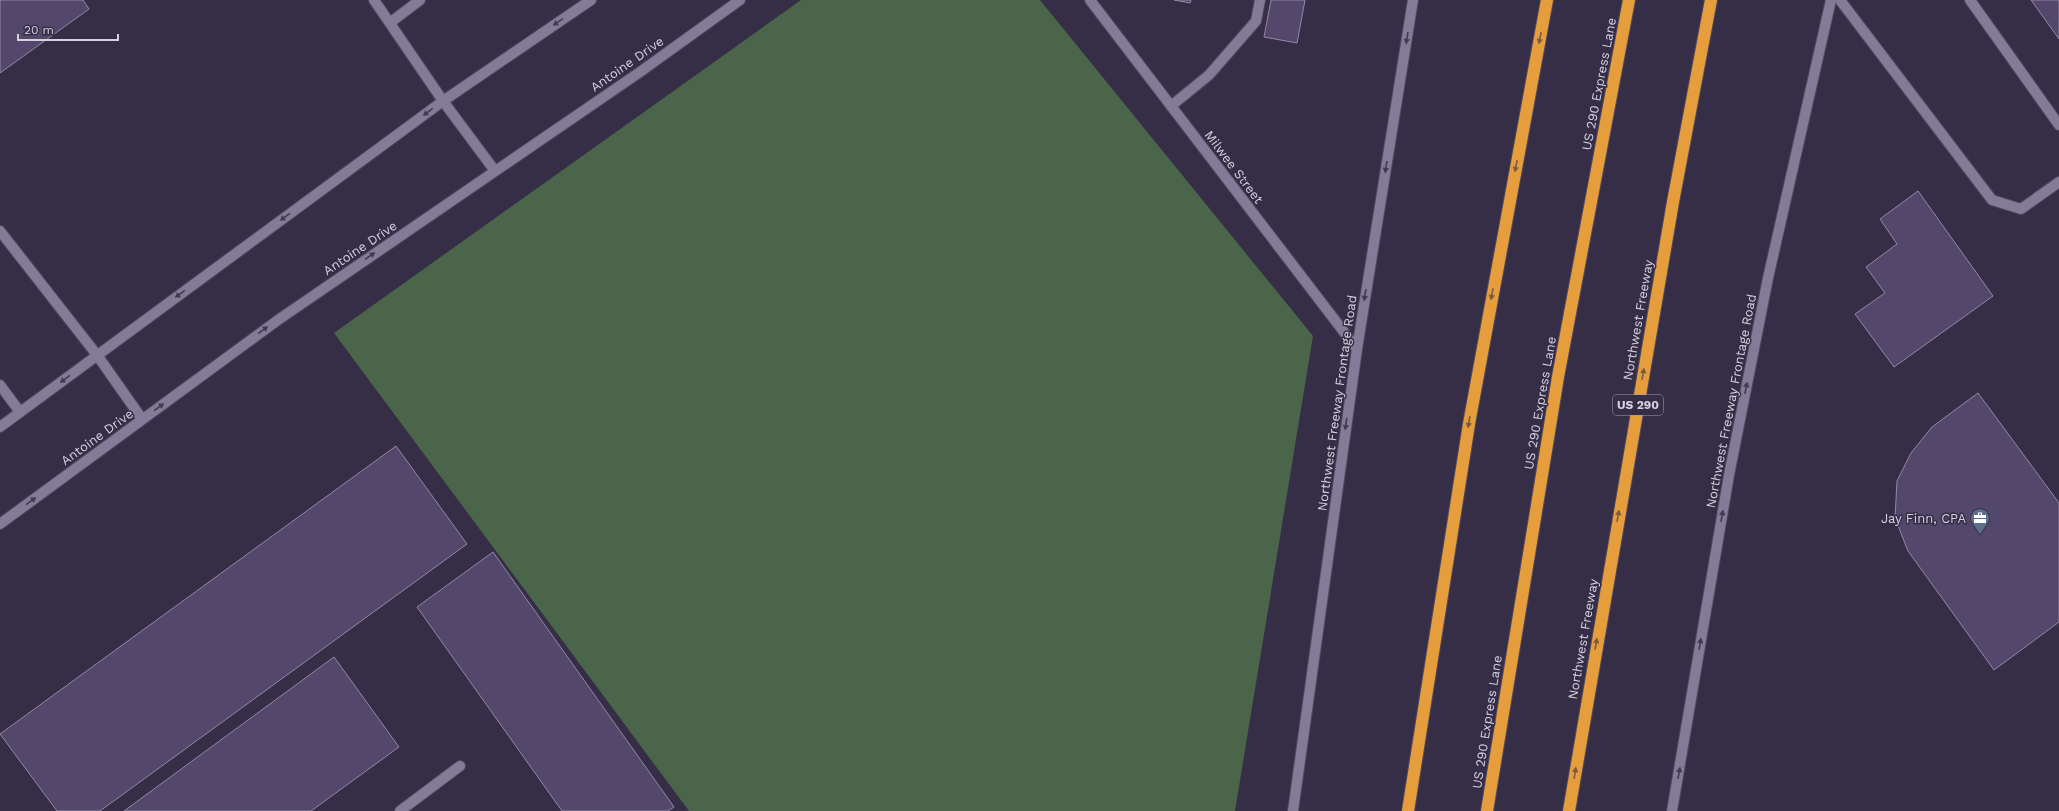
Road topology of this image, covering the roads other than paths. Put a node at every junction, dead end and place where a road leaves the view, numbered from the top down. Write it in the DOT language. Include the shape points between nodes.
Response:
graph roads {
  1 [pos="374,0"];
  2 [pos="420,0"];
  3 [pos="591,0"];
  4 [pos="740,0"];
  5 [pos="1090,0"];
  6 [pos="1260,0"];
  7 [pos="1413,0"];
  8 [pos="1547,0"];
  9 [pos="1629,0"];
  10 [pos="1711,0"];
  11 [pos="1831,0"];
  12 [pos="1840,0"];
  13 [pos="1970,0"];
  14 [pos="390,22"];
  15 [pos="443,101"];
  16 [pos="1171,106"];
  17 [pos="2059,125"];
  18 [pos="495,171"];
  19 [pos="2059,182"];
  20 [pos="0,231"];
  21 [pos="1357,349"];
  22 [pos="97,356"];
  23 [pos="0,385"];
  24 [pos="20,412"];
  25 [pos="142,419"];
  26 [pos="0,427"];
  27 [pos="0,524"];
  28 [pos="460,766"];
  29 [pos="400,811"];
  30 [pos="1293,811"];
  31 [pos="1408,811"];
  32 [pos="1487,811"];
  33 [pos="1569,811"];
  34 [pos="1672,811"];
  1 -- 14 [label="main road"];
  2 -- 14 [label="main road"];
  3 -- 15 [label="main road, one-way"];
  4 -- 18 [label="main road, Antoine Drive"];
  5 -- 16 [label="main road, Milwee Street"];
  6 -- 16 [label="main road" via="1256,21 1210,75"];
  7 -- 21 [label="main road, Northwest Freeway Frontage Road, one-way"];
  8 -- 31 [label="highway, one-way" via="1469,424"];
  9 -- 32 [label="highway, US 290 Express Lane" via="1558,377"];
  33 -- 10 [label="highway, Northwest Freeway / US 290, one-way" via="1670,218"];
  34 -- 11 [label="main road, Northwest Freeway Frontage Road, one-way" via="1729,475 1768,278"];
  12 -- 19 [label="main road" via="1992,200 2020,208"];
  13 -- 17 [label="main road"];
  14 -- 15 [label="main road"];
  15 -- 18 [label="main road"];
  15 -- 22 [label="main road, one-way"];
  16 -- 21 [label="main road, Milwee Street"];
  25 -- 18 [label="main road, Antoine Drive, one-way" via="278,320"];
  20 -- 22 [label="main road"];
  21 -- 30 [label="main road, Northwest Freeway Frontage Road, one-way"];
  22 -- 24 [label="main road, one-way"];
  22 -- 25 [label="main road"];
  23 -- 24 [label="main road"];
  24 -- 26 [label="main road"];
  27 -- 25 [label="main road, Antoine Drive, one-way"];
  28 -- 29 [label="main road"];
}
